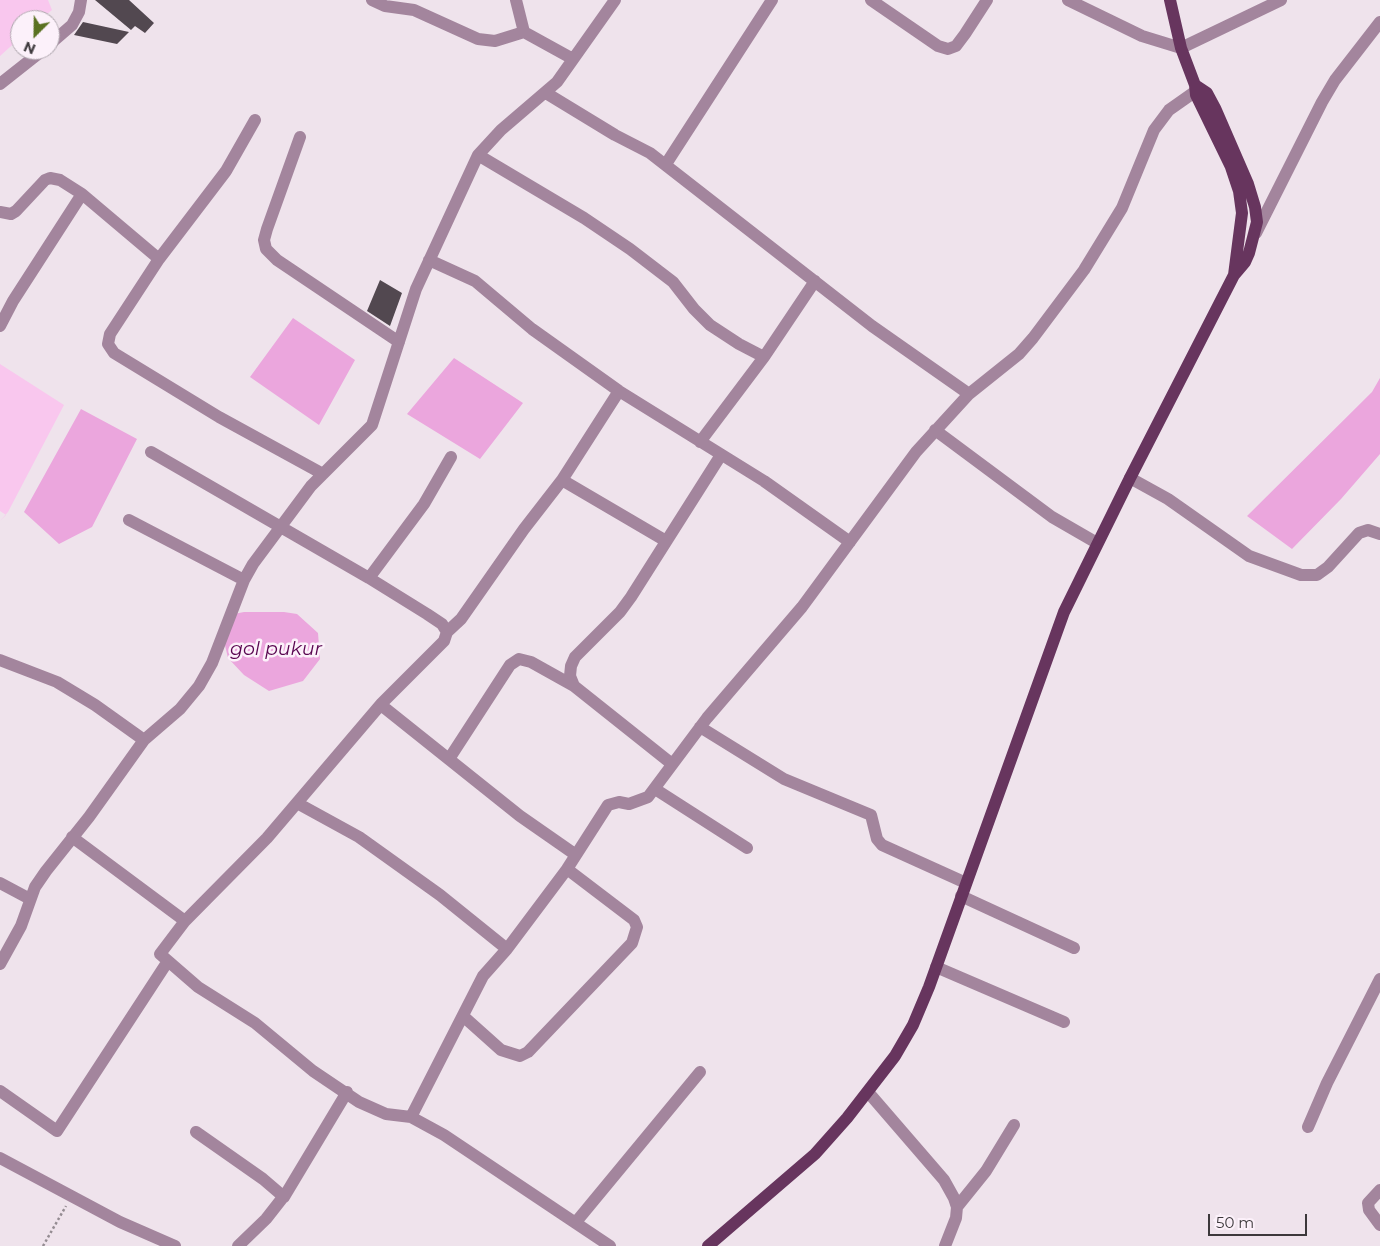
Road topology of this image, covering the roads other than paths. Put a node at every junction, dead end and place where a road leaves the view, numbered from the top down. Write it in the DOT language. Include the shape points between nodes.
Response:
graph roads {
  1 [pos="81,0"];
  2 [pos="372,0"];
  3 [pos="516,0"];
  4 [pos="615,0"];
  5 [pos="772,0"];
  6 [pos="871,0"];
  7 [pos="986,0"];
  8 [pos="1068,0"];
  9 [pos="1170,0"];
  10 [pos="1281,0"];
  11 [pos="1380,22"];
  12 [pos="524,32"];
  13 [pos="60,35"];
  14 [pos="1181,48"];
  15 [pos="573,59"];
  16 [pos="30,60"];
  17 [pos="0,84"];
  18 [pos="1196,88"];
  19 [pos="546,93"];
  20 [pos="255,120"];
  21 [pos="300,137"];
  22 [pos="478,155"];
  23 [pos="666,164"];
  24 [pos="82,194"];
  25 [pos="0,212"];
  26 [pos="1255,236"];
  27 [pos="159,260"];
  28 [pos="429,260"];
  29 [pos="1234,275"];
  30 [pos="815,281"];
  31 [pos="0,326"];
  32 [pos="399,342"];
  33 [pos="764,357"];
  34 [pos="619,390"];
  35 [pos="969,394"];
  36 [pos="935,430"];
  37 [pos="700,442"];
  38 [pos="151,452"];
  39 [pos="721,455"];
  40 [pos="451,457"];
  41 [pos="323,474"];
  42 [pos="1130,478"];
  43 [pos="562,480"];
  44 [pos="129,520"];
  45 [pos="282,528"];
  46 [pos="1380,534"];
  47 [pos="666,541"];
  48 [pos="850,542"];
  49 [pos="1097,544"];
  50 [pos="369,578"];
  51 [pos="244,580"];
  52 [pos="447,632"];
  53 [pos="0,660"];
  54 [pos="574,686"];
  55 [pos="381,705"];
  56 [pos="700,727"];
  57 [pos="144,740"];
  58 [pos="449,760"];
  59 [pos="672,764"];
  60 [pos="655,789"];
  61 [pos="297,803"];
  62 [pos="72,838"];
  63 [pos="747,848"];
  64 [pos="576,855"];
  65 [pos="567,869"];
  66 [pos="966,883"];
  67 [pos="0,884"];
  68 [pos="961,896"];
  69 [pos="30,899"];
  70 [pos="184,922"];
  71 [pos="1074,948"];
  72 [pos="507,949"];
  73 [pos="168,962"];
  74 [pos="0,964"];
  75 [pos="936,967"];
  76 [pos="1380,979"];
  77 [pos="463,1016"];
  78 [pos="1064,1022"];
  79 [pos="700,1072"];
  80 [pos="0,1091"];
  81 [pos="347,1092"];
  82 [pos="868,1092"];
  83 [pos="411,1117"];
  84 [pos="1014,1125"];
  85 [pos="1308,1127"];
  86 [pos="196,1132"];
  87 [pos="0,1158"];
  88 [pos="1380,1190"];
  89 [pos="284,1196"];
  90 [pos="957,1207"];
  91 [pos="576,1222"];
  92 [pos="1380,1225"];
  93 [pos="175,1246"];
  94 [pos="238,1246"];
  95 [pos="610,1246"];
  96 [pos="708,1246"];
  97 [pos="945,1246"];
  1 -- 13 [label="street" via="72,25"];
  2 -- 12 [label="street" via="385,6 414,10 478,39 495,40"];
  3 -- 12 [label="street"];
  4 -- 15 [label="street"];
  5 -- 23 [label="street"];
  6 -- 7 [label="street" via="938,46 948,49 956,46"];
  8 -- 14 [label="street" via="1142,36"];
  9 -- 14 [label="main road"];
  10 -- 14 [label="street"];
  11 -- 26 [label="street" via="1322,102"];
  12 -- 15 [label="street"];
  14 -- 18 [label="main road"];
  15 -- 19 [label="street"];
  16 -- 17 [label="street"];
  18 -- 26 [label="main road" via="1207,92 1248,184 1255,207"];
  18 -- 29 [label="main road" via="1239,191 1242,213"];
  18 -- 35 [label="street" via="1169,110 1154,130 1122,208 1084,270 1046,322 1019,354"];
  19 -- 22 [label="street" via="506,125"];
  19 -- 23 [label="street"];
  20 -- 27 [label="street" via="226,171"];
  21 -- 32 [label="street" via="267,228 266,249 277,260"];
  22 -- 28 [label="street"];
  22 -- 33 [label="street" via="630,249 672,282 710,325"];
  23 -- 30 [label="street"];
  24 -- 25 [label="street" via="60,180 50,178 16,211 11,214"];
  24 -- 27 [label="street"];
  24 -- 31 [label="street" via="12,301"];
  26 -- 29 [label="main road" via="1245,262"];
  27 -- 41 [label="street" via="110,334 108,344 114,353 219,417"];
  28 -- 32 [label="street"];
  28 -- 34 [label="street" via="475,281 522,323"];
  29 -- 42 [label="main road"];
  30 -- 33 [label="street"];
  30 -- 35 [label="street" via="872,326"];
  32 -- 41 [label="street" via="372,425"];
  33 -- 37 [label="street"];
  34 -- 37 [label="street"];
  34 -- 43 [label="street"];
  35 -- 36 [label="street"];
  36 -- 48 [label="street"];
  36 -- 49 [label="street" via="1052,517"];
  37 -- 39 [label="street"];
  38 -- 45 [label="street"];
  39 -- 47 [label="street"];
  39 -- 48 [label="street"];
  40 -- 50 [label="street" via="424,504"];
  41 -- 45 [label="street" via="300,499"];
  42 -- 46 [label="street" via="1168,499 1249,556 1302,575 1317,575 1328,567 1359,533 1368,530"];
  42 -- 49 [label="main road"];
  43 -- 47 [label="street"];
  43 -- 52 [label="street" via="461,619"];
  44 -- 51 [label="street"];
  45 -- 50 [label="street"];
  45 -- 51 [label="street"];
  47 -- 54 [label="street" via="620,612 575,657 570,676"];
  48 -- 56 [label="street" via="780,635"];
  49 -- 66 [label="main road" via="1064,612"];
  50 -- 52 [label="street" via="442,624"];
  51 -- 57 [label="street" via="212,663 198,686 180,709"];
  52 -- 55 [label="street" via="444,641"];
  53 -- 57 [label="street" via="57,682"];
  54 -- 58 [label="street" via="520,659 510,665"];
  54 -- 59 [label="street"];
  55 -- 58 [label="street"];
  55 -- 61 [label="street"];
  56 -- 59 [label="street"];
  56 -- 66 [label="street" via="784,779 871,815 877,839 882,845"];
  57 -- 62 [label="street"];
  58 -- 64 [label="street"];
  59 -- 60 [label="street"];
  60 -- 63 [label="street"];
  60 -- 64 [label="street" via="639,802 613,802 608,805"];
  61 -- 70 [label="street"];
  61 -- 72 [label="street" via="359,837 440,895"];
  62 -- 69 [label="street" via="46,871"];
  62 -- 70 [label="street"];
  64 -- 65 [label="street"];
  65 -- 72 [label="street"];
  65 -- 77 [label="street" via="634,920 637,927 632,943 528,1052 520,1056 501,1050"];
  66 -- 68 [label="main road"];
  67 -- 69 [label="street"];
  68 -- 71 [label="street"];
  68 -- 75 [label="main road"];
  69 -- 74 [label="street" via="18,933"];
  70 -- 73 [label="street" via="160,954"];
  72 -- 77 [label="street" via="483,976"];
  73 -- 80 [label="street" via="57,1131"];
  73 -- 81 [label="street" via="198,987 255,1023 313,1071"];
  75 -- 78 [label="street"];
  75 -- 82 [label="main road" via="913,1025"];
  76 -- 85 [label="street"];
  77 -- 83 [label="street"];
  79 -- 91 [label="street"];
  81 -- 83 [label="street" via="371,1109"];
  81 -- 89 [label="street"];
  82 -- 90 [label="street" via="944,1180"];
  82 -- 96 [label="main road" via="815,1154"];
  83 -- 91 [label="street" via="471,1152"];
  84 -- 90 [label="street" via="986,1171"];
  86 -- 89 [label="street"];
  87 -- 93 [label="street" via="120,1222"];
  88 -- 92 [label="street" via="1368,1203"];
  89 -- 94 [label="street"];
  90 -- 97 [label="street" via="954,1227"];
  91 -- 95 [label="street"];
}
